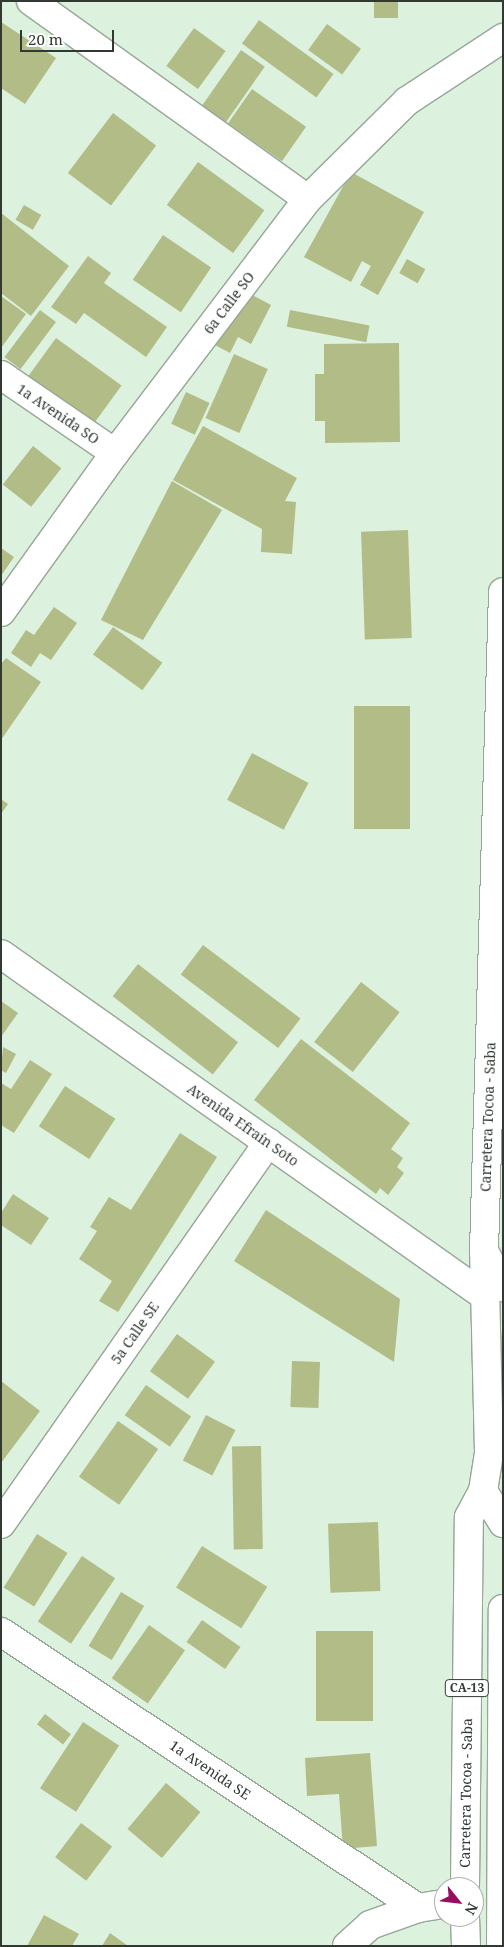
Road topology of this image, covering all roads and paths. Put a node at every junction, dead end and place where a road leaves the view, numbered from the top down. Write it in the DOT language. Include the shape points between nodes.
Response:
graph roads {
  1 [pos="31,1"];
  2 [pos="503,38"];
  3 [pos="308,199"];
  4 [pos="1,375"];
  5 [pos="115,453"];
  6 [pos="503,592"];
  7 [pos="1,612"];
  8 [pos="1,954"];
  9 [pos="268,1142"];
  10 [pos="494,1291"];
  11 [pos="496,1450"];
  12 [pos="483,1491"];
  13 [pos="503,1523"];
  14 [pos="1,1524"];
  15 [pos="503,1609"];
  16 [pos="1,1632"];
  17 [pos="465,1877"];
  18 [pos="431,1906"];
  19 [pos="465,1927"];
  20 [pos="347,1946"];
  21 [pos="466,1946"];
  22 [pos="500,1946"];
  1 -- 3 [label="street"];
  2 -- 3 [label="street, 6a Calle SO" via="407,101"];
  3 -- 5 [label="street, 6a Calle SO"];
  4 -- 5 [label="street, 1a Avenida SO"];
  5 -- 7 [label="street, 6a Calle SO"];
  6 -- 10 [label="street, Carretera Tocoa - Saba / CA-13" via="484,1251"];
  8 -- 9 [label="street, Avenida Efraín Soto"];
  9 -- 10 [label="street, Avenida Efraín Soto"];
  9 -- 14 [label="street, 5a Calle SE"];
  10 -- 11 [label="street, Carretera Tocoa - Saba / CA-13"];
  11 -- 12 [label="street, Carretera Tocoa - Saba / CA-13"];
  12 -- 13 [label="street"];
  12 -- 17 [label="street, Carretera Tocoa - Saba / CA-13" via="470,1517"];
  15 -- 22 [label="street, CA-13"];
  16 -- 18 [label="street, 1a Avenida SE"];
  18 -- 20 [label="street" via="370,1926"];
  19 -- 21 [label="street"];
}
